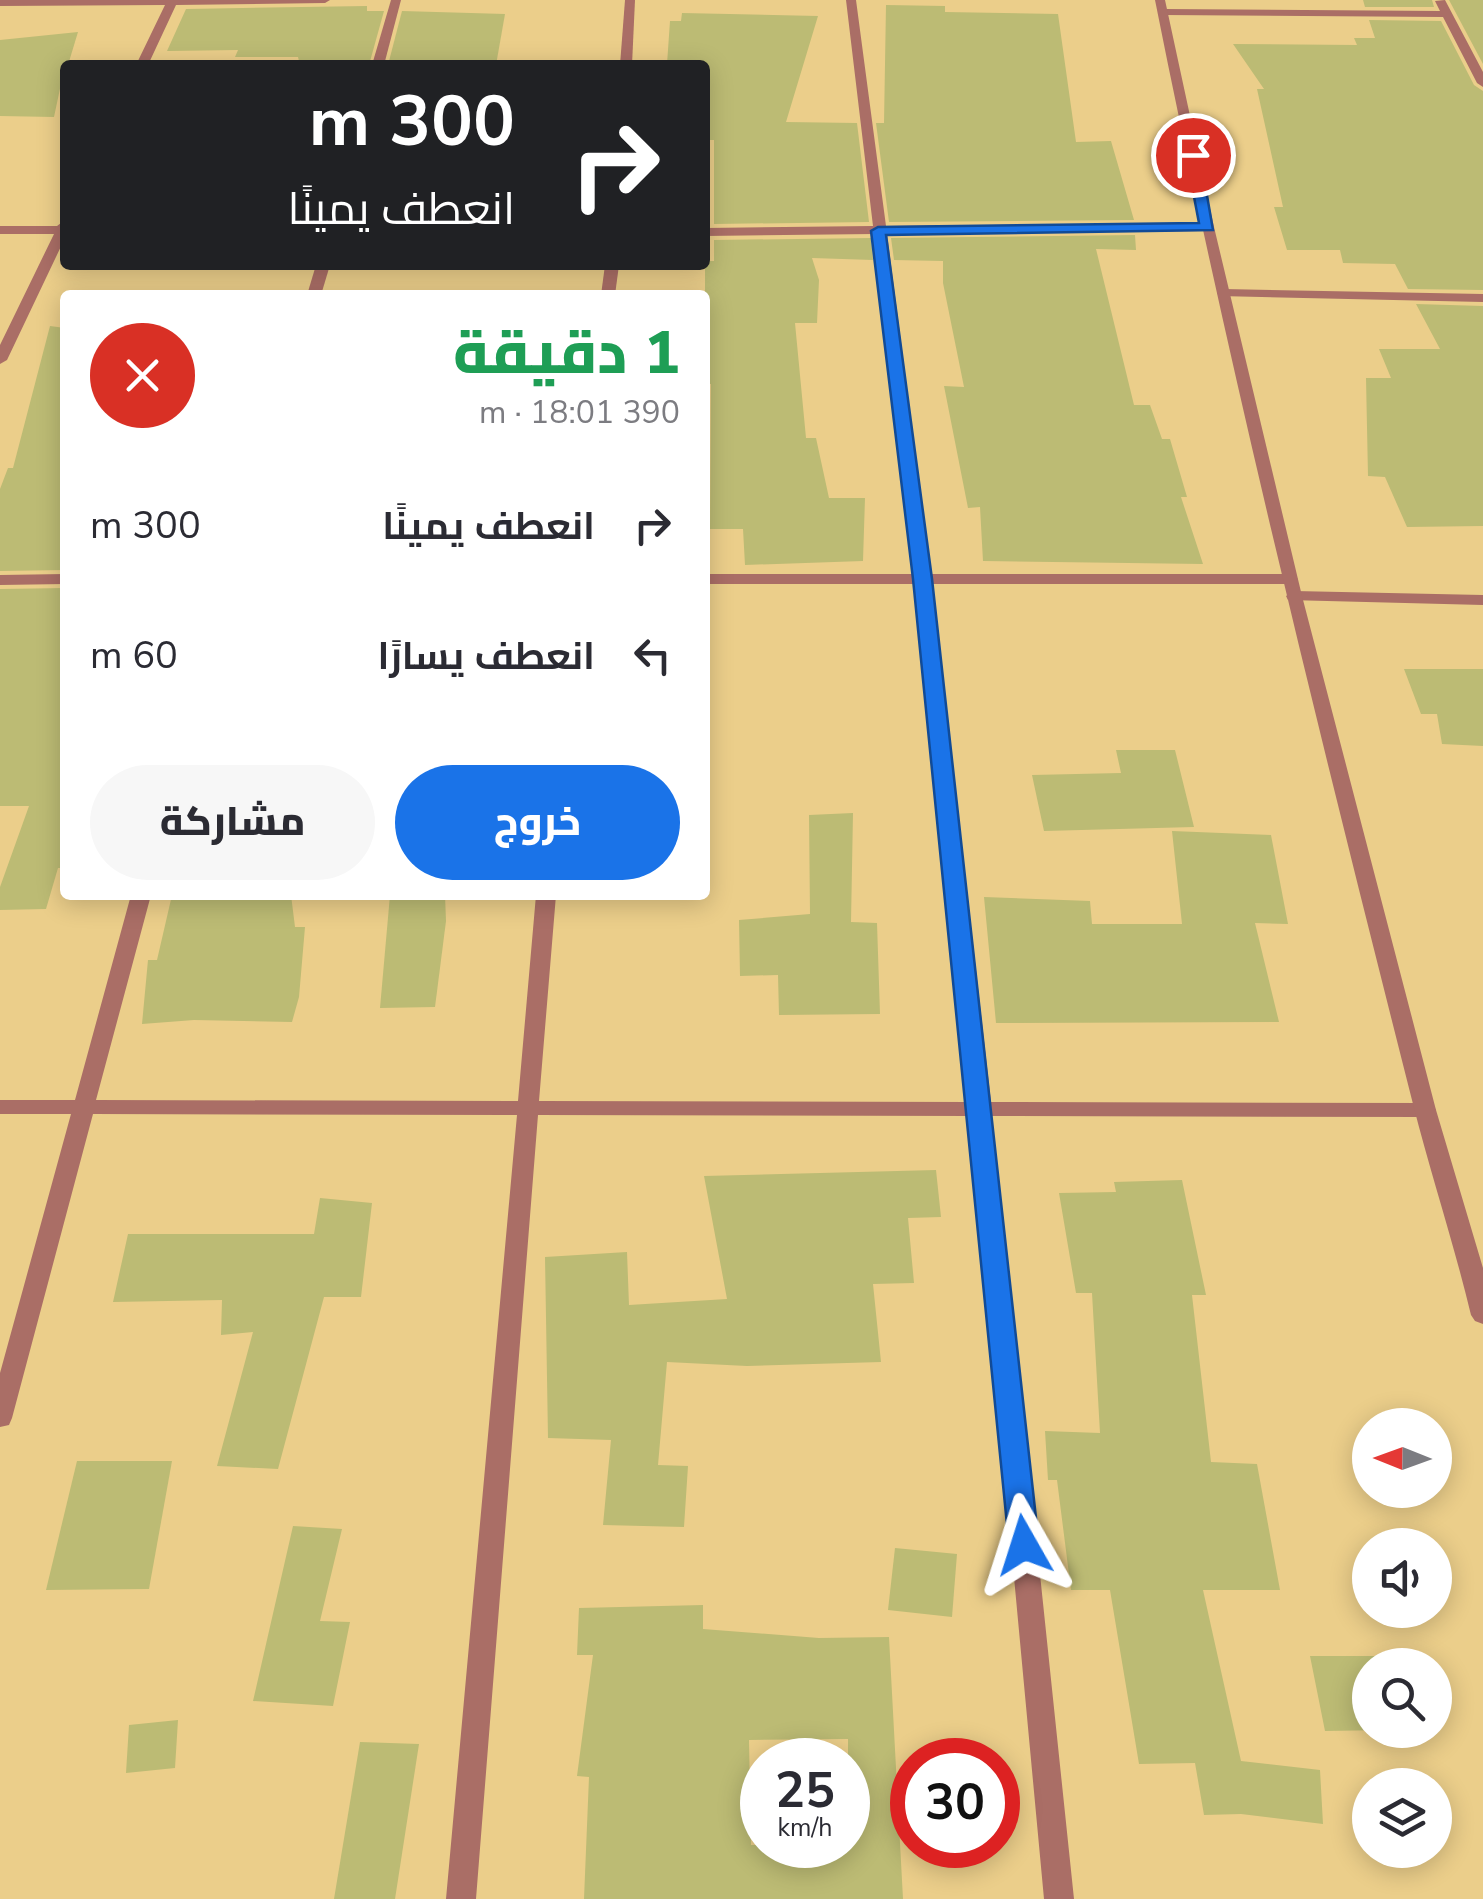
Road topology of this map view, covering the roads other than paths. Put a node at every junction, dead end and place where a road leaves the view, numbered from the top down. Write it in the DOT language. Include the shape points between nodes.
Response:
graph roads {
  1 [pos="325,0"];
  2 [pos="396,0"];
  3 [pos="630,0"];
  4 [pos="852,0"];
  5 [pos="1440,0"];
  6 [pos="172,2"];
  7 [pos="0,3"];
  8 [pos="1162,6"];
  9 [pos="1446,14"];
  10 [pos="144,60"];
  11 [pos="379,60"];
  12 [pos="626,60"];
  13 [pos="1482,80"];
  14 [pos="1207,227"];
  15 [pos="60,228"];
  16 [pos="0,230"];
  17 [pos="878,231"];
  18 [pos="710,232"];
  19 [pos="60,236"];
  20 [pos="1224,294"];
  21 [pos="1483,298"];
  22 [pos="0,360"];
  23 [pos="60,579"];
  24 [pos="710,579"];
  25 [pos="923,579"];
  26 [pos="0,580"];
  27 [pos="1292,587"];
  28 [pos="1483,600"];
  29 [pos="140,900"];
  30 [pos="546,900"];
  31 [pos="0,1107"];
  32 [pos="81,1109"];
  33 [pos="528,1109"];
  34 [pos="1425,1110"];
  35 [pos="982,1112"];
  36 [pos="1473,1234"];
  37 [pos="1483,1315"];
  38 [pos="0,1418"];
  39 [pos="461,1899"];
  40 [pos="1059,1899"];
  1 -- 6 [label="street"];
  2 -- 11 [label="street"];
  3 -- 12 [label="street"];
  4 -- 17 [label="street"];
  5 -- 9 [label="street"];
  6 -- 7 [label="street"];
  6 -- 10 [label="street"];
  8 -- 9 [label="street"];
  8 -- 14 [label="street"];
  9 -- 13 [label="street"];
  14 -- 17 [label="street"];
  14 -- 20 [label="street"];
  15 -- 16 [label="street"];
  17 -- 18 [label="street"];
  17 -- 25 [label="street"];
  19 -- 22 [label="street"];
  20 -- 21 [label="street"];
  20 -- 27 [label="street"];
  23 -- 26 [label="street"];
  24 -- 25 [label="street"];
  25 -- 27 [label="street"];
  25 -- 35 [label="street"];
  27 -- 28 [label="street"];
  27 -- 34 [label="street"];
  29 -- 32 [label="street"];
  30 -- 33 [label="street"];
  31 -- 32 [label="street"];
  32 -- 33 [label="street"];
  32 -- 38 [label="street"];
  33 -- 35 [label="street"];
  33 -- 39 [label="street"];
  34 -- 35 [label="street"];
  34 -- 36 [label="street"];
  35 -- 40 [label="street"];
  36 -- 37 [label="street"];
}
